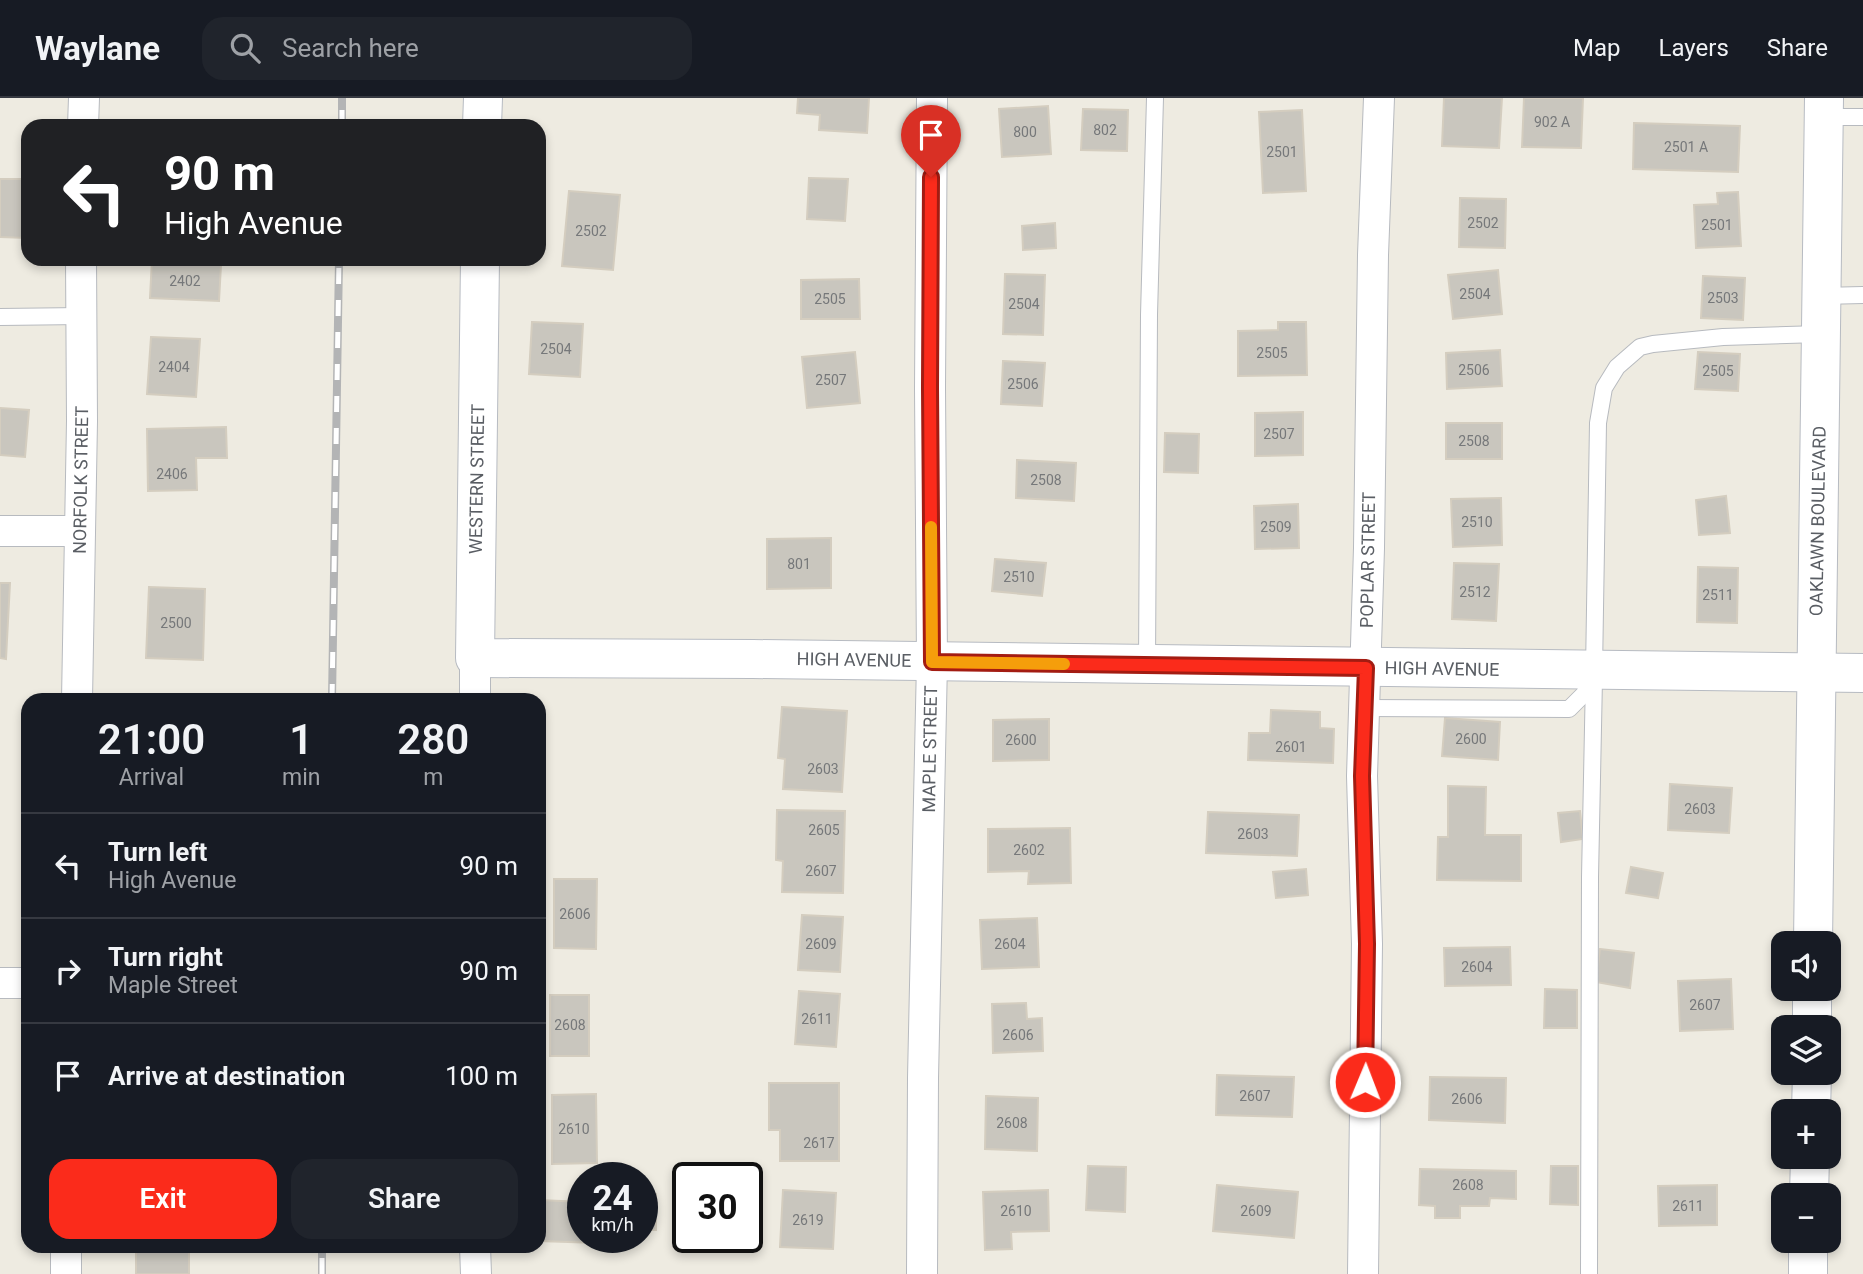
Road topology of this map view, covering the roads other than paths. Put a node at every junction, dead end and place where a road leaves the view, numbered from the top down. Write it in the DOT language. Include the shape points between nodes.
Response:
graph roads {
  1 [pos="84,98"];
  2 [pos="482,98"];
  3 [pos="932,98"];
  4 [pos="1154,98"];
  5 [pos="1379,98"];
  6 [pos="1824,108"];
  7 [pos="1863,117"];
  8 [pos="83,119"];
  9 [pos="482,119"];
  10 [pos="81,266"];
  11 [pos="480,266"];
  12 [pos="1863,295"];
  13 [pos="1821,296"];
  14 [pos="82,316"];
  15 [pos="0,317"];
  16 [pos="1821,334"];
  17 [pos="0,531"];
  18 [pos="80,531"];
  19 [pos="475,658"];
  20 [pos="932,662"];
  21 [pos="1147,665"];
  22 [pos="1366,668"];
  23 [pos="1594,671"];
  24 [pos="1863,673"];
  25 [pos="1816,674"];
  26 [pos="77,693"];
  27 [pos="475,693"];
  28 [pos="1364,708"];
  29 [pos="1813,931"];
  30 [pos="0,983"];
  31 [pos="21,983"];
  32 [pos="66,1253"];
  33 [pos="475,1253"];
  34 [pos="1808,1253"];
  35 [pos="66,1274"];
  36 [pos="476,1274"];
  37 [pos="922,1274"];
  38 [pos="1363,1274"];
  39 [pos="1589,1274"];
  40 [pos="1808,1274"];
  1 -- 8 [label="street"];
  2 -- 9 [label="street"];
  3 -- 20 [label="street, MAPLE STREET"];
  4 -- 21 [label="lane"];
  5 -- 22 [label="street, POPLAR STREET"];
  6 -- 7 [label="lane"];
  6 -- 13 [label="street, OAKLAWN BOULEVARD"];
  10 -- 14 [label="street, NORFOLK STREET"];
  11 -- 19 [label="street, WESTERN STREET"];
  12 -- 13 [label="lane"];
  13 -- 16 [label="street, OAKLAWN BOULEVARD"];
  14 -- 15 [label="lane"];
  14 -- 18 [label="street, NORFOLK STREET"];
  16 -- 23 [label="lane" via="1653,344 1640,347 1617,367 1605,388 1598,423"];
  16 -- 25 [label="street, OAKLAWN BOULEVARD"];
  17 -- 18 [label="street"];
  18 -- 26 [label="street, NORFOLK STREET"];
  19 -- 20 [label="street, HIGH AVENUE"];
  19 -- 27 [label="street, WESTERN STREET"];
  20 -- 21 [label="street, HIGH AVENUE"];
  20 -- 37 [label="street, MAPLE STREET"];
  21 -- 22 [label="street, HIGH AVENUE"];
  22 -- 23 [label="street, HIGH AVENUE"];
  22 -- 28 [label="street, POPLAR STREET"];
  23 -- 25 [label="street, HIGH AVENUE"];
  23 -- 28 [label="lane" via="1584,694 1569,709"];
  23 -- 39 [label="lane"];
  24 -- 25 [label="street, HIGH AVENUE"];
  25 -- 29 [label="street, OAKLAWN BOULEVARD"];
  28 -- 38 [label="street, POPLAR STREET"];
  30 -- 31 [label="street"];
  32 -- 35 [label="street"];
  33 -- 36 [label="street"];
  34 -- 40 [label="street"];
}
